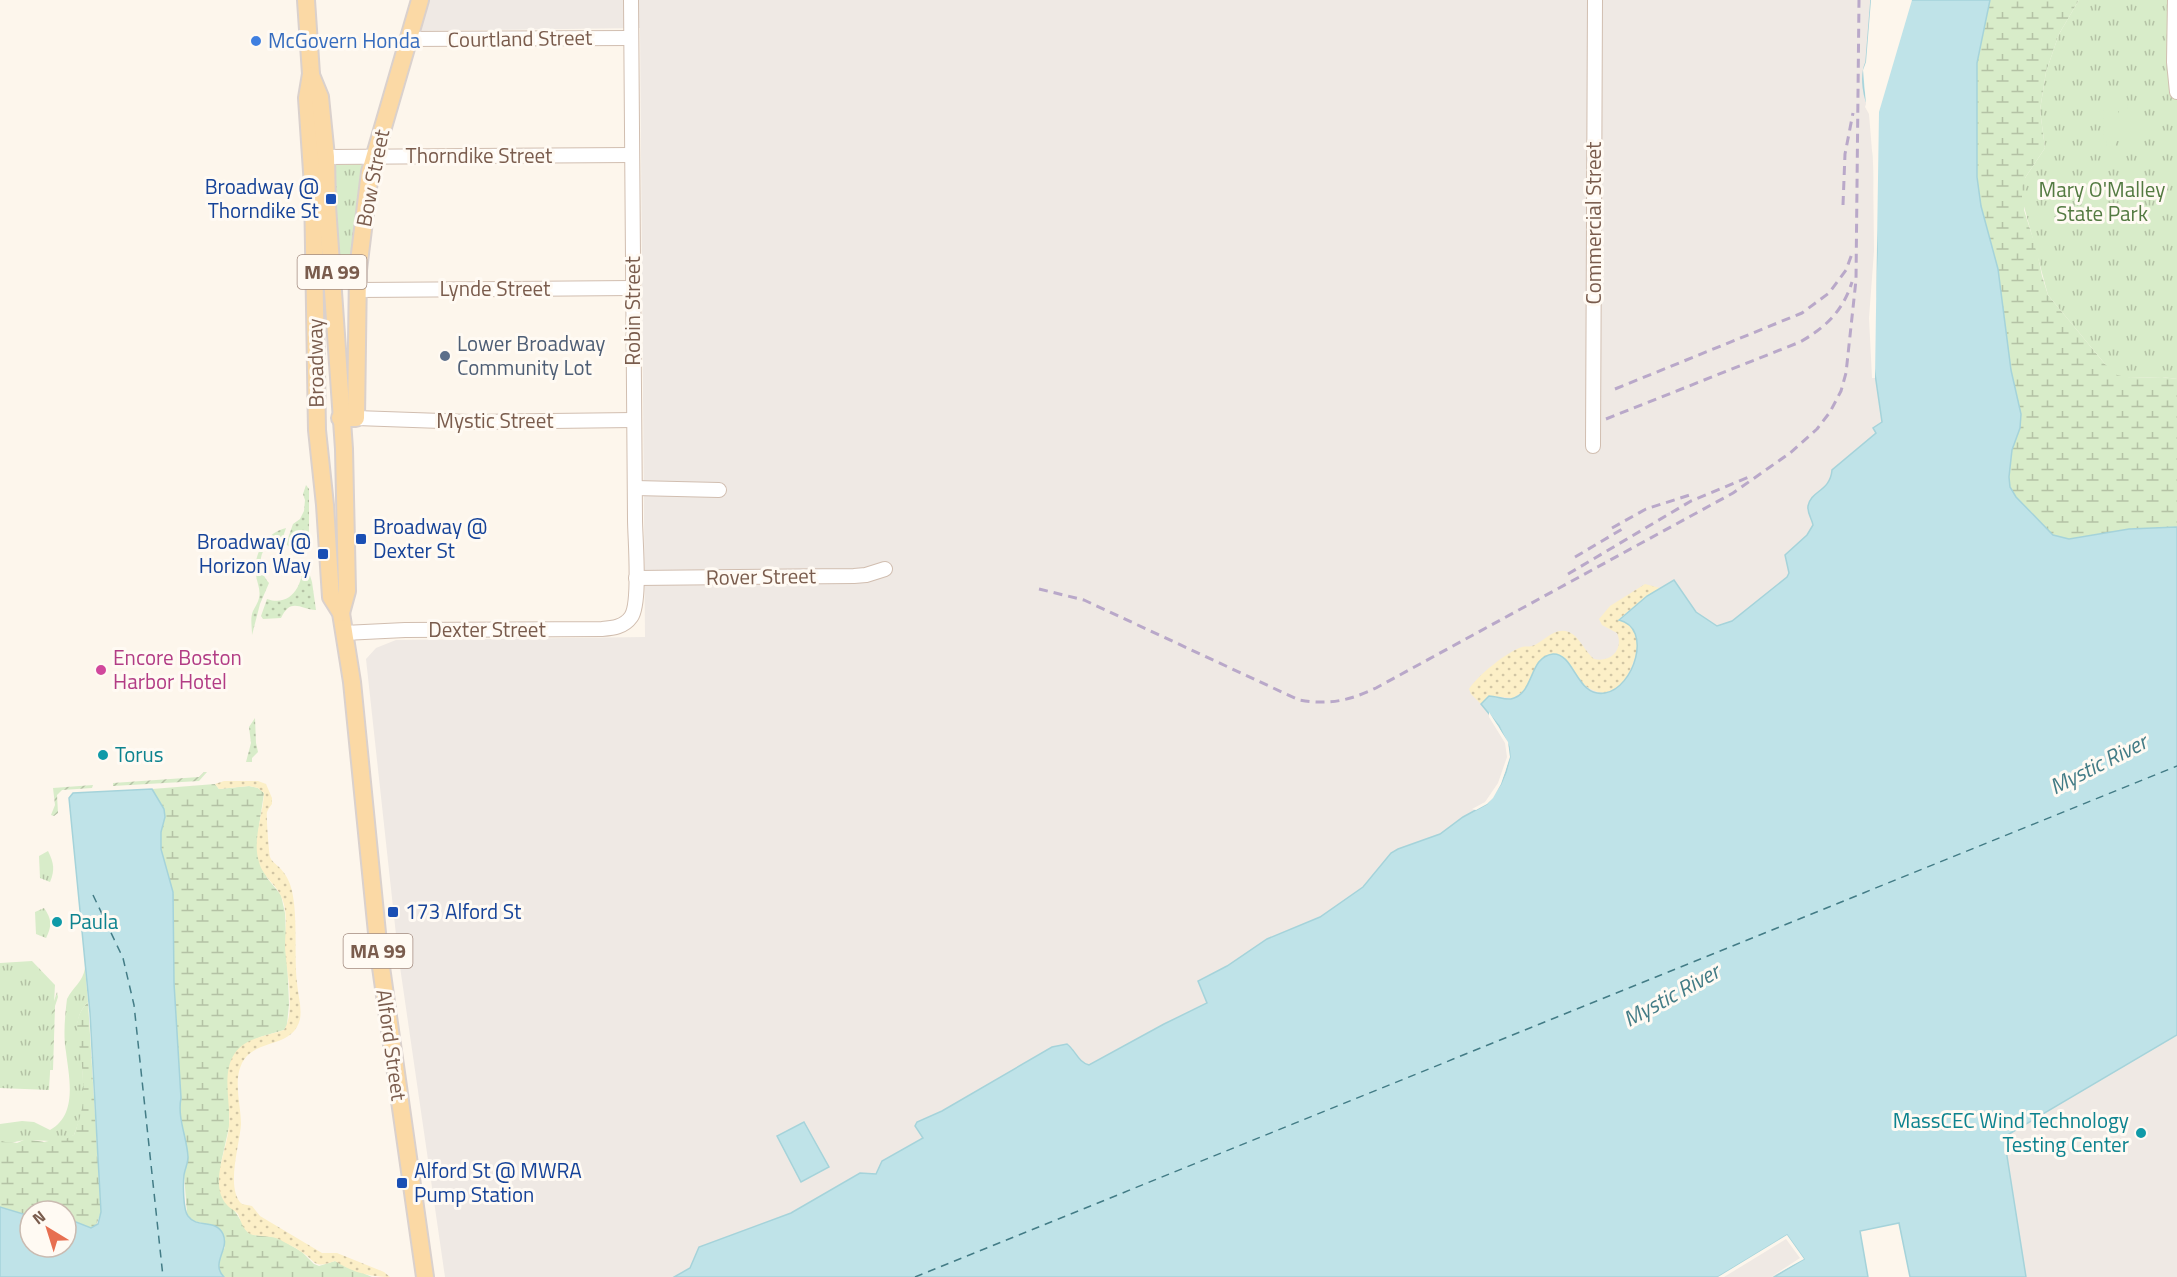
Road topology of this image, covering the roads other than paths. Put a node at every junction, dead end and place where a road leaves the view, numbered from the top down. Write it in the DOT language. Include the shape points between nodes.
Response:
graph roads {
  1 [pos="306,0"];
  2 [pos="420,0"];
  3 [pos="631,0"];
  4 [pos="1595,0"];
  5 [pos="2175,0"];
  6 [pos="631,38"];
  7 [pos="408,39"];
  8 [pos="311,74"];
  9 [pos="2177,92"];
  10 [pos="632,155"];
  11 [pos="326,157"];
  12 [pos="373,157"];
  13 [pos="633,288"];
  14 [pos="357,290"];
  15 [pos="348,418"];
  16 [pos="634,420"];
  17 [pos="1593,446"];
  18 [pos="635,488"];
  19 [pos="719,490"];
  20 [pos="885,569"];
  21 [pos="636,578"];
  22 [pos="340,613"];
  23 [pos="628,620"];
  24 [pos="344,633"];
  25 [pos="425,1277"];
  1 -- 8 [label="main road, Broadway / MA 99"];
  2 -- 7 [label="main road, Bow Street"];
  3 -- 6 [label="street, Robin Street"];
  4 -- 17 [label="street, Commercial Street"];
  5 -- 9 [label="street"];
  6 -- 7 [label="street, Courtland Street"];
  6 -- 10 [label="street, Robin Street"];
  7 -- 12 [label="main road, Bow Street"];
  8 -- 11 [label="main road, Broadway / MA 99" via="320,97"];
  8 -- 22 [label="main road, Broadway / MA 99" via="306,98 313,186 317,430 331,597"];
  10 -- 12 [label="street, Thorndike Street"];
  10 -- 13 [label="street, Robin Street"];
  11 -- 12 [label="street, Thorndike Street"];
  11 -- 15 [label="main road, Broadway / MA 99"];
  12 -- 14 [label="main road, Bow Street"];
  13 -- 14 [label="street, Lynde Street"];
  13 -- 16 [label="street, Robin Street"];
  14 -- 15 [label="main road, Bow Street"];
  15 -- 16 [label="street, Mystic Street" via="470,422"];
  15 -- 22 [label="main road, Broadway / MA 99" via="344,449 347,591"];
  16 -- 18 [label="street, Robin Street"];
  18 -- 19 [label="street"];
  18 -- 21 [label="street, Robin Street"];
  20 -- 21 [label="street, Rover Street" via="854,576"];
  21 -- 23 [label="street, Robin Street" via="637,595"];
  22 -- 24 [label="main road, Broadway / MA 99"];
  23 -- 24 [label="street, Dexter Street" via="602,629"];
  24 -- 25 [label="main road, Alford Street / MA 99" via="379,953"];
}
